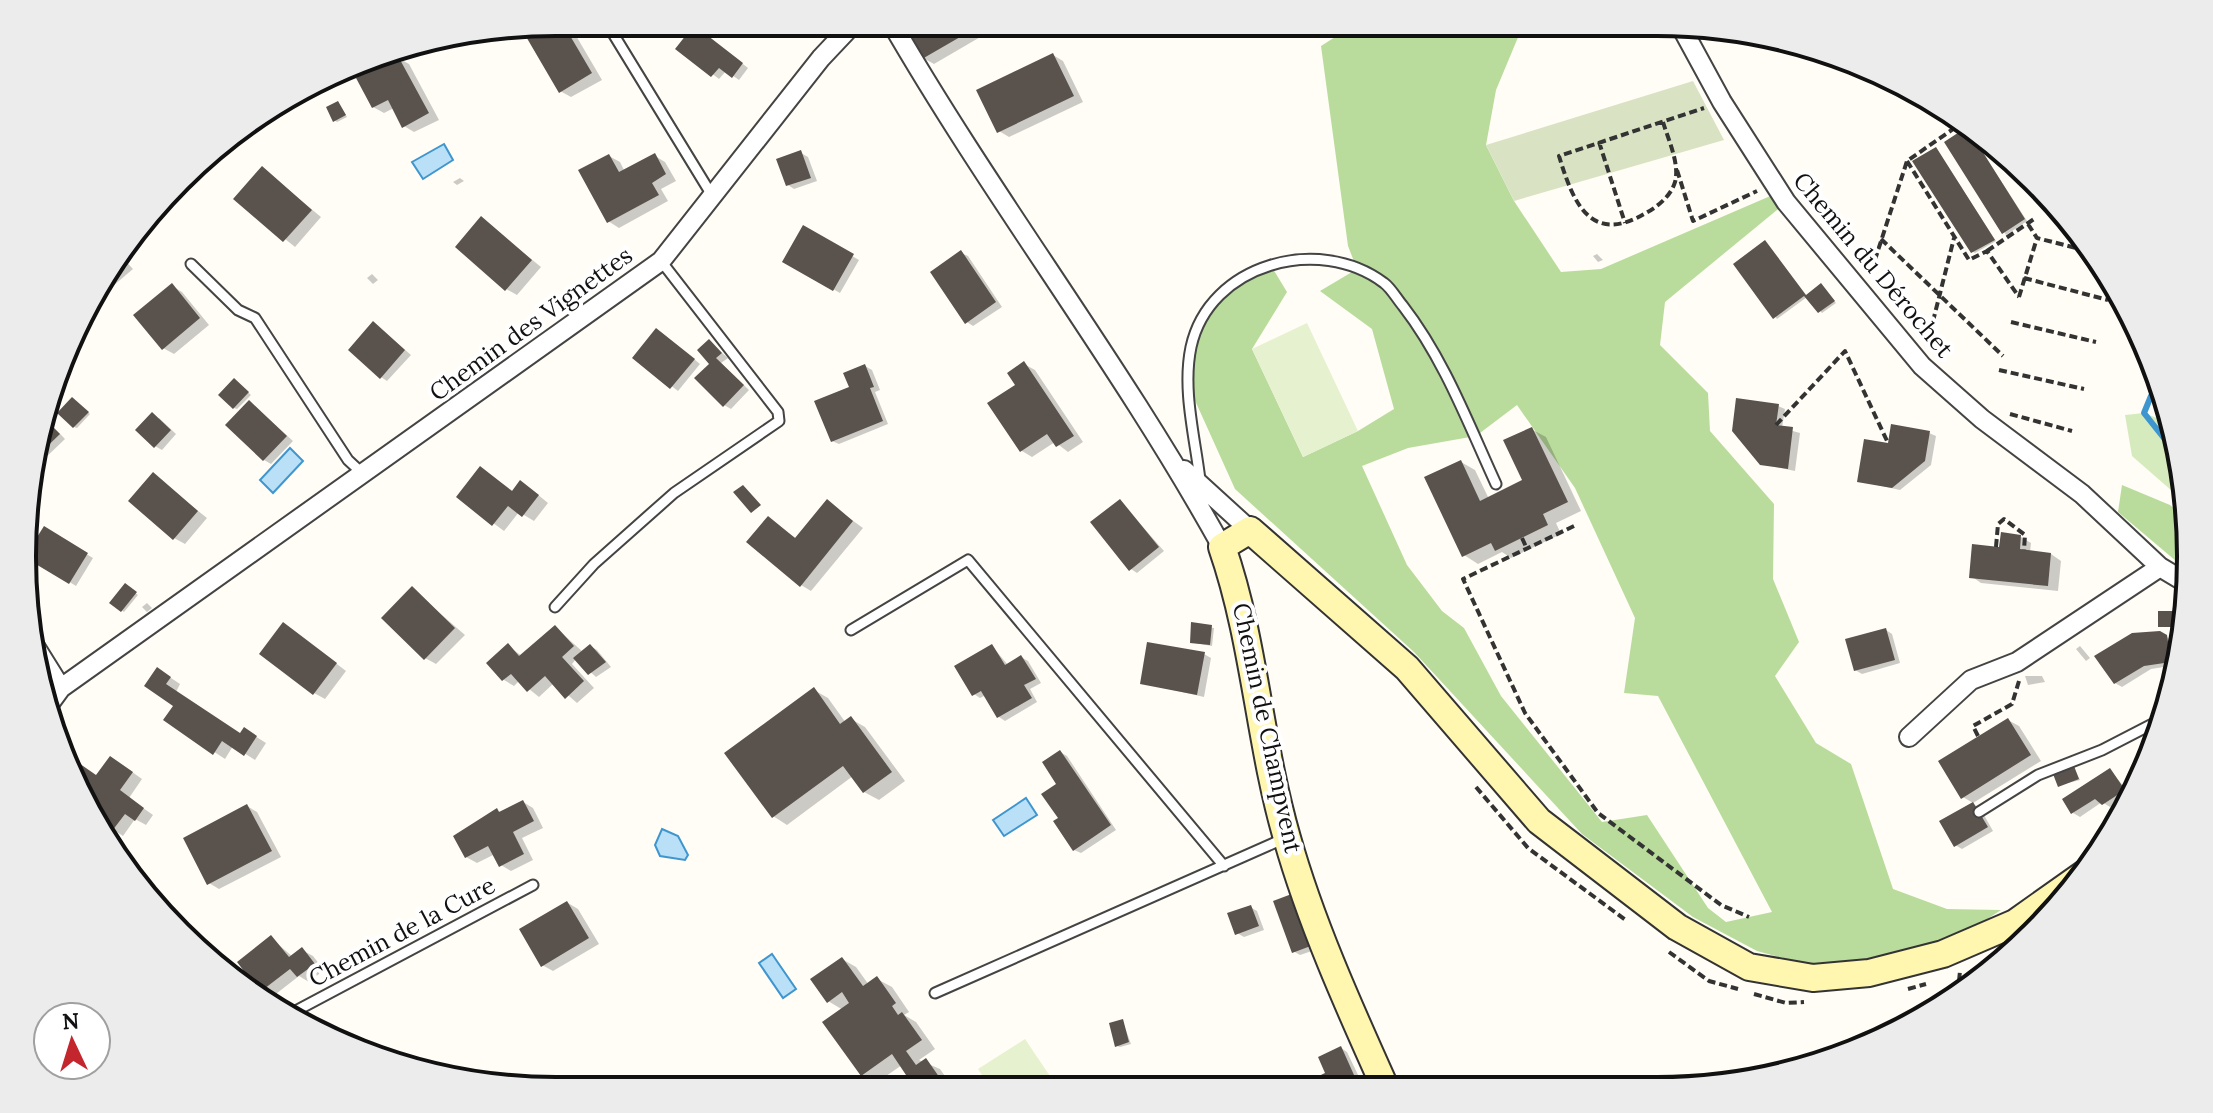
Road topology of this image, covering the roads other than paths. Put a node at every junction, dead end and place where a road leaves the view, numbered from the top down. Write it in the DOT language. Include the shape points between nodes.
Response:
graph roads {
  1 [pos="615,36"];
  2 [pos="842,36"];
  3 [pos="899,36"];
  4 [pos="1687,37"];
  5 [pos="713,197"];
  6 [pos="661,261"];
  7 [pos="191,264"];
  8 [pos="1175,463"];
  9 [pos="363,474"];
  10 [pos="1201,484"];
  11 [pos="1496,484"];
  12 [pos="1250,530"];
  13 [pos="1222,547"];
  14 [pos="2160,567"];
  15 [pos="2176,577"];
  16 [pos="555,607"];
  17 [pos="851,630"];
  18 [pos="55,696"];
  19 [pos="2148,726"];
  20 [pos="1909,737"];
  21 [pos="1979,812"];
  22 [pos="1287,838"];
  23 [pos="1224,866"];
  24 [pos="533,885"];
  25 [pos="2049,899"];
  26 [pos="935,993"];
  27 [pos="300,1009"];
  28 [pos="1381,1077"];
  1 -- 5 [label="lane"];
  2 -- 5 [label="street, Chemin des Vignettes"];
  3 -- 8 [label="street, Chemin de Champvent" via="942,111"];
  4 -- 14 [label="street, Chemin du Dérochet" via="1774,183 1922,366 2082,494"];
  5 -- 6 [label="street, Chemin des Vignettes"];
  6 -- 9 [label="street, Chemin des Vignettes"];
  6 -- 16 [label="lane" via="778,412 779,421 674,493 594,564"];
  7 -- 9 [label="lane" via="238,310 255,318 348,460"];
  8 -- 10 [label="street, Chemin de Champvent"];
  8 -- 13 [label="street, Chemin de Champvent"];
  9 -- 18 [label="street, Chemin des Vignettes"];
  10 -- 11 [label="lane" via="1188,385 1192,345 1211,305 1236,278 1270,264 1315,260 1330,260 1385,283 1428,338"];
  10 -- 12 [label="street, Chemin de Champvent"];
  12 -- 13 [label="street"];
  12 -- 25 [label="street" via="1407,668 1539,821 1677,927 1749,967 1813,978 1869,973 1943,954 2015,923"];
  13 -- 22 [label="street, Chemin de Champvent" via="1245,623"];
  14 -- 15 [label="street, Chemin du Dérochet"];
  14 -- 20 [label="street" via="2017,662 1971,680"];
  17 -- 23 [label="lane" via="968,560"];
  19 -- 21 [label="lane" via="2038,775"];
  22 -- 23 [label="lane"];
  22 -- 28 [label="street, Chemin de Champvent"];
  23 -- 26 [label="lane"];
  24 -- 27 [label="lane, Chemin de la Cure"];
}
